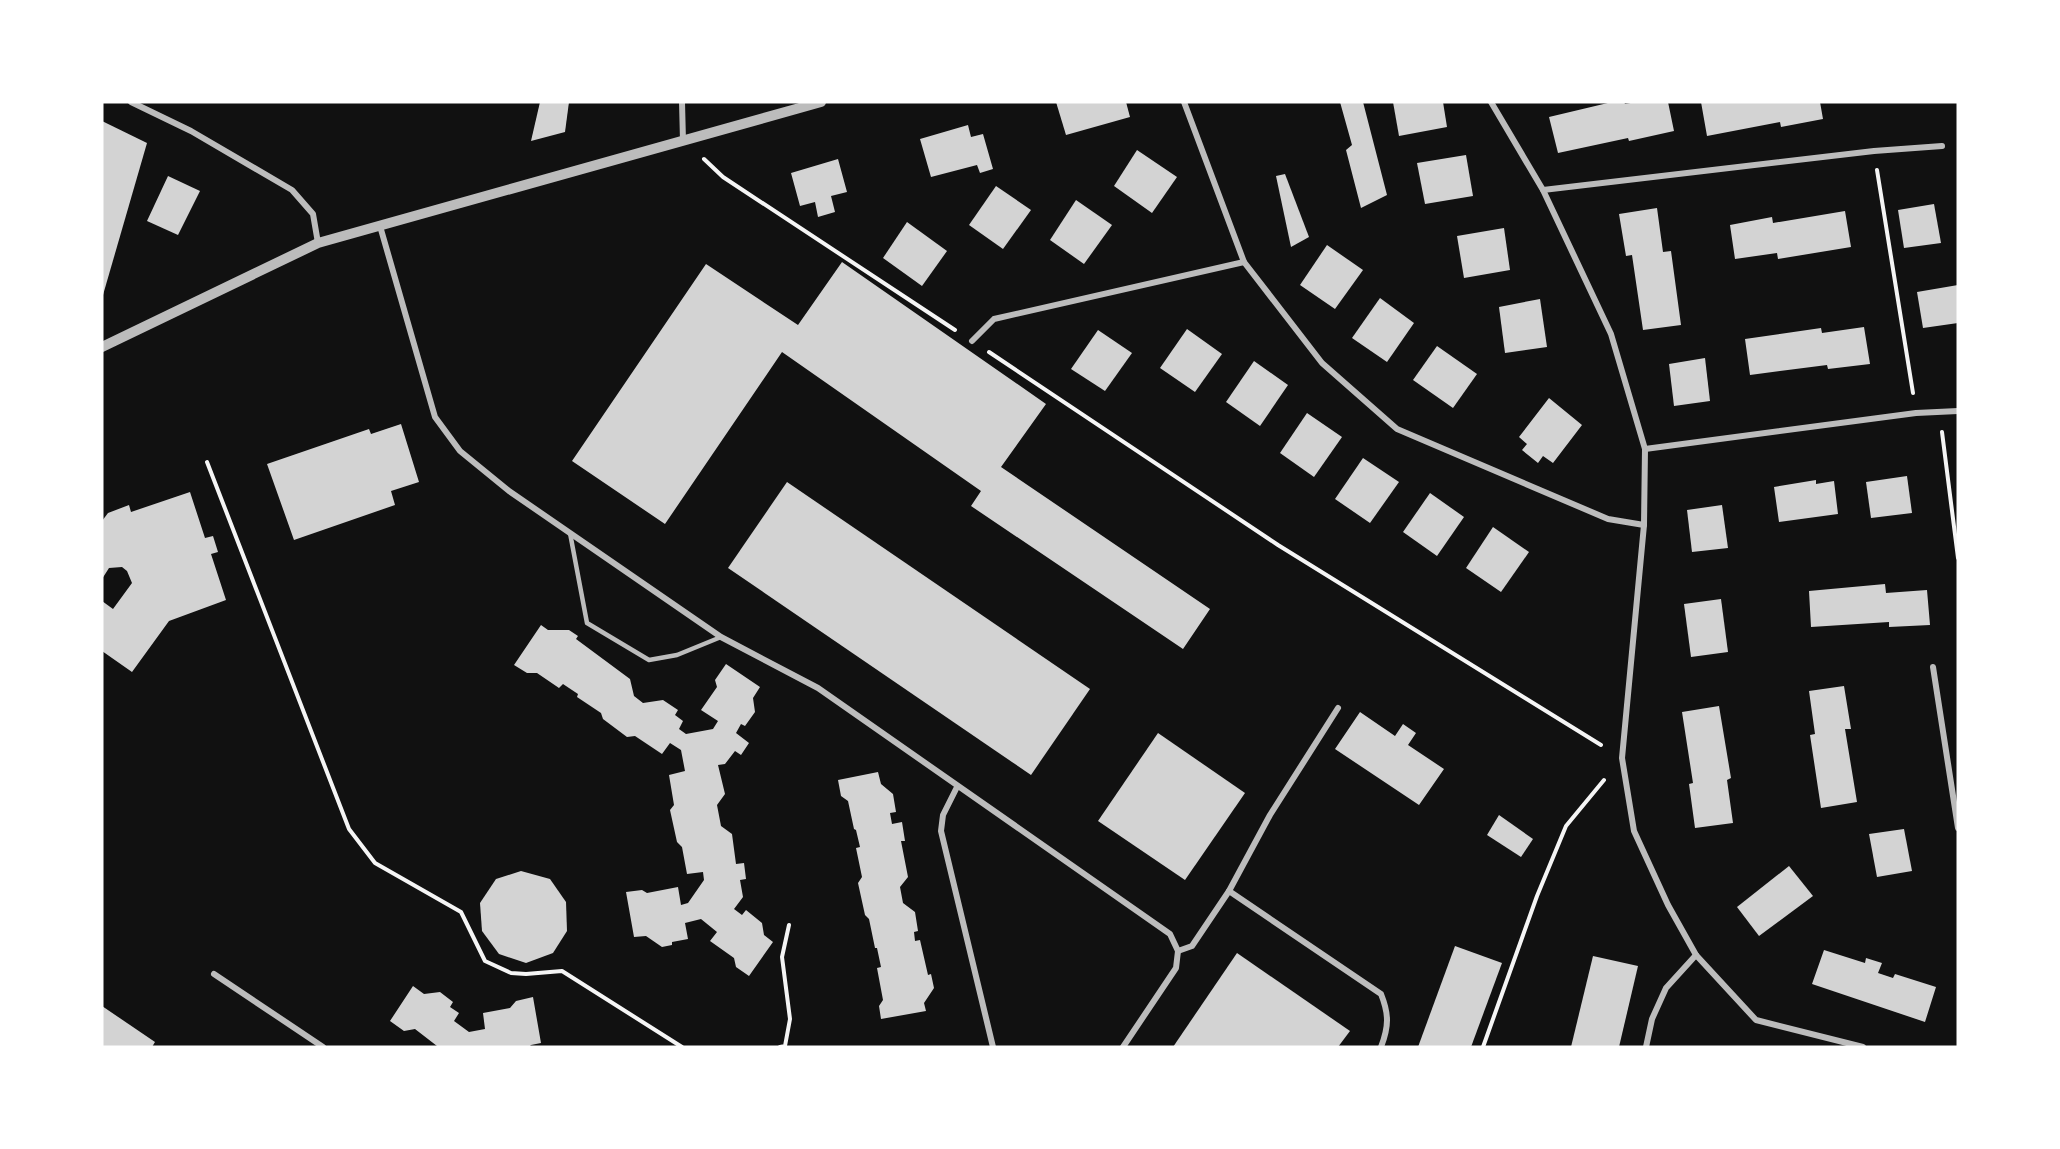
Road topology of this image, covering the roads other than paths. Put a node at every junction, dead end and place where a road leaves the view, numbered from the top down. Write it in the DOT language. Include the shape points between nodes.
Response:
graph roads {
  1 [pos="131,102"];
  2 [pos="682,102"];
  3 [pos="821,102"];
  4 [pos="1184,102"];
  5 [pos="1491,102"];
  6 [pos="683,141"];
  7 [pos="1942,146"];
  8 [pos="1542,190"];
  9 [pos="380,226"];
  10 [pos="318,243"];
  11 [pos="1244,262"];
  12 [pos="972,341"];
  13 [pos="102,347"];
  14 [pos="1958,411"];
  15 [pos="1645,449"];
  16 [pos="1644,525"];
  17 [pos="570,533"];
  18 [pos="721,637"];
  19 [pos="1933,667"];
  20 [pos="1338,708"];
  21 [pos="957,787"];
  22 [pos="1958,828"];
  23 [pos="1229,891"];
  24 [pos="1178,951"];
  25 [pos="1696,955"];
  26 [pos="214,974"];
  27 [pos="323,1047"];
  28 [pos="993,1047"];
  29 [pos="1123,1047"];
  30 [pos="1381,1047"];
  31 [pos="1646,1047"];
  32 [pos="1863,1047"];
  1 -- 10 [label="street" via="191,131 292,190 313,214"];
  2 -- 6 [label="street"];
  3 -- 6 [label="street"];
  4 -- 11 [label="street"];
  5 -- 8 [label="street"];
  6 -- 9 [label="street"];
  7 -- 8 [label="street"];
  8 -- 15 [label="street" via="1611,334"];
  9 -- 10 [label="street"];
  9 -- 17 [label="street" via="435,417 460,451"];
  10 -- 13 [label="street"];
  11 -- 12 [label="street" via="994,319"];
  11 -- 16 [label="street" via="1322,363 1397,429 1608,519"];
  14 -- 15 [label="street" via="1916,413"];
  15 -- 16 [label="street"];
  16 -- 25 [label="street" via="1622,758 1634,831"];
  17 -- 18 [label="street"];
  17 -- 18 [label="lane" via="587,623 649,660 677,655"];
  18 -- 21 [label="street" via="818,688"];
  19 -- 22 [label="street"];
  20 -- 23 [label="street" via="1270,815"];
  21 -- 24 [label="street" via="1170,934"];
  21 -- 28 [label="street" via="943,814 941,831"];
  23 -- 24 [label="street" via="1192,946"];
  23 -- 30 [label="street" via="1381,994 1387,1009 1387,1031"];
  24 -- 29 [label="street" via="1176,968"];
  25 -- 31 [label="street" via="1666,988 1652,1019"];
  25 -- 32 [label="street" via="1756,1020"];
  26 -- 27 [label="street"];
}
